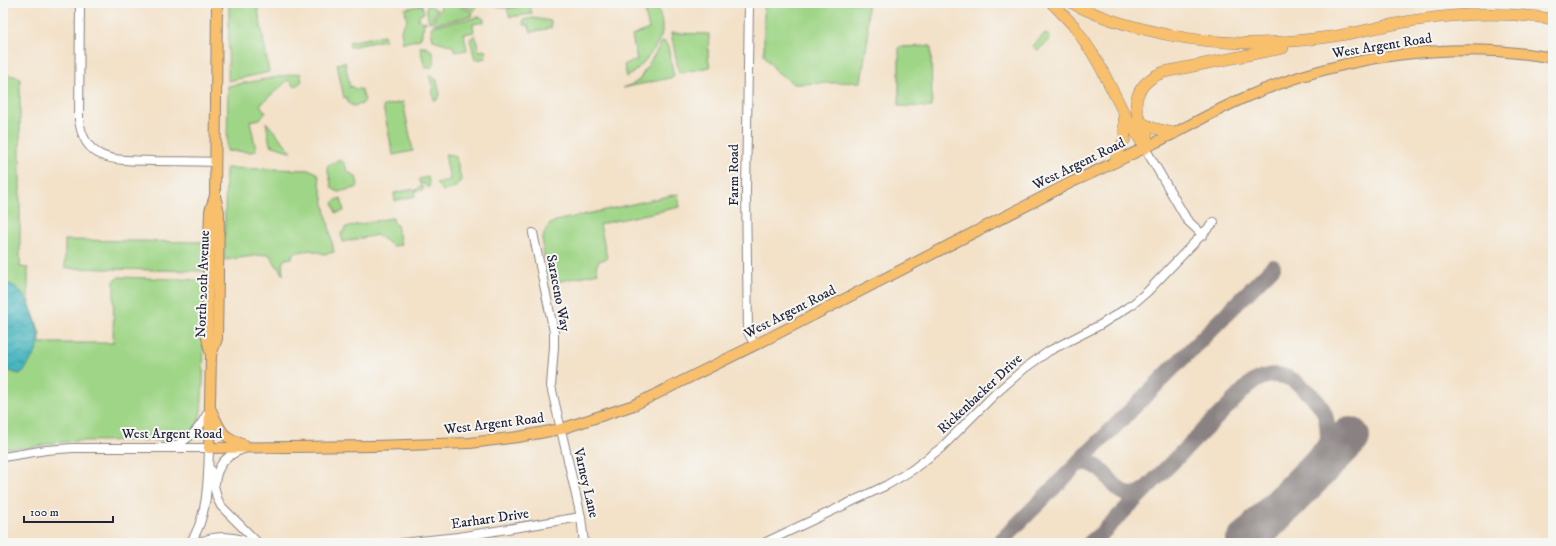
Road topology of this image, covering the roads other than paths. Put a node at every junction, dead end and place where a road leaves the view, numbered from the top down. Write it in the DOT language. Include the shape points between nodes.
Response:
graph roads {
  1 [pos="80,3"];
  2 [pos="217,3"];
  3 [pos="749,3"];
  4 [pos="1052,3"];
  5 [pos="1072,3"];
  6 [pos="1553,19"];
  7 [pos="1330,37"];
  8 [pos="1553,58"];
  9 [pos="1124,113"];
  10 [pos="1142,123"];
  11 [pos="1174,133"];
  12 [pos="1145,148"];
  13 [pos="215,162"];
  14 [pos="1115,162"];
  15 [pos="1214,222"];
  16 [pos="533,234"];
  17 [pos="1203,235"];
  18 [pos="755,345"];
  19 [pos="210,408"];
  20 [pos="561,430"];
  21 [pos="171,448"];
  22 [pos="209,448"];
  23 [pos="251,448"];
  24 [pos="3,457"];
  25 [pos="208,464"];
  26 [pos="215,486"];
  27 [pos="581,517"];
  28 [pos="190,543"];
  29 [pos="199,543"];
  30 [pos="250,543"];
  31 [pos="258,543"];
  32 [pos="402,543"];
  33 [pos="584,543"];
  34 [pos="764,543"];
  1 -- 13 [label="street" via="79,120 82,135 89,146 99,154 119,160"];
  2 -- 13 [label="main road, North 20th Avenue"];
  3 -- 18 [label="street, Farm Road" via="746,188 748,332"];
  4 -- 9 [label="highway" via="1074,26 1093,54"];
  5 -- 7 [label="highway" via="1134,27 1194,40 1257,44"];
  6 -- 7 [label="highway" via="1504,14 1464,14"];
  7 -- 10 [label="highway" via="1153,76 1144,84 1137,100 1138,116"];
  8 -- 11 [label="main road, West Argent Road" via="1502,52 1456,51 1367,60 1275,85 1234,102"];
  9 -- 12 [label="highway"];
  9 -- 14 [label="highway" via="1125,139"];
  10 -- 11 [label="highway"];
  10 -- 12 [label="highway" via="1147,134"];
  11 -- 12 [label="main road, West Argent Road"];
  12 -- 14 [label="main road, West Argent Road"];
  12 -- 17 [label="street" via="1187,220"];
  13 -- 19 [label="main road, North 20th Avenue" via="215,196 210,211 207,338 211,355"];
  14 -- 18 [label="main road, West Argent Road"];
  15 -- 17 [label="street, Rickenbacker Drive"];
  16 -- 20 [label="street, Saraceno Way" via="554,332 551,386"];
  17 -- 34 [label="street, Rickenbacker Drive" via="1133,304 1100,325 1049,351 1025,368 941,448 912,470 887,485"];
  18 -- 20 [label="main road, West Argent Road" via="634,405"];
  19 -- 21 [label="street" via="190,438"];
  19 -- 22 [label="main road, North 20th Avenue"];
  19 -- 23 [label="main road" via="225,436"];
  20 -- 23 [label="main road, West Argent Road" via="470,443"];
  20 -- 27 [label="street, Varney Lane"];
  21 -- 22 [label="street, West Argent Road"];
  21 -- 24 [label="street, West Argent Road" via="61,449"];
  22 -- 23 [label="main road, West Argent Road"];
  22 -- 25 [label="street"];
  23 -- 26 [label="street" via="238,451 223,461 218,468"];
  25 -- 26 [label="street"];
  25 -- 28 [label="street" via="202,517"];
  26 -- 31 [label="street" via="217,498 222,506"];
  27 -- 32 [label="street, Earhart Drive" via="458,537"];
  27 -- 33 [label="street, Varney Lane"];
  29 -- 30 [label="street" via="223,537"];
}
